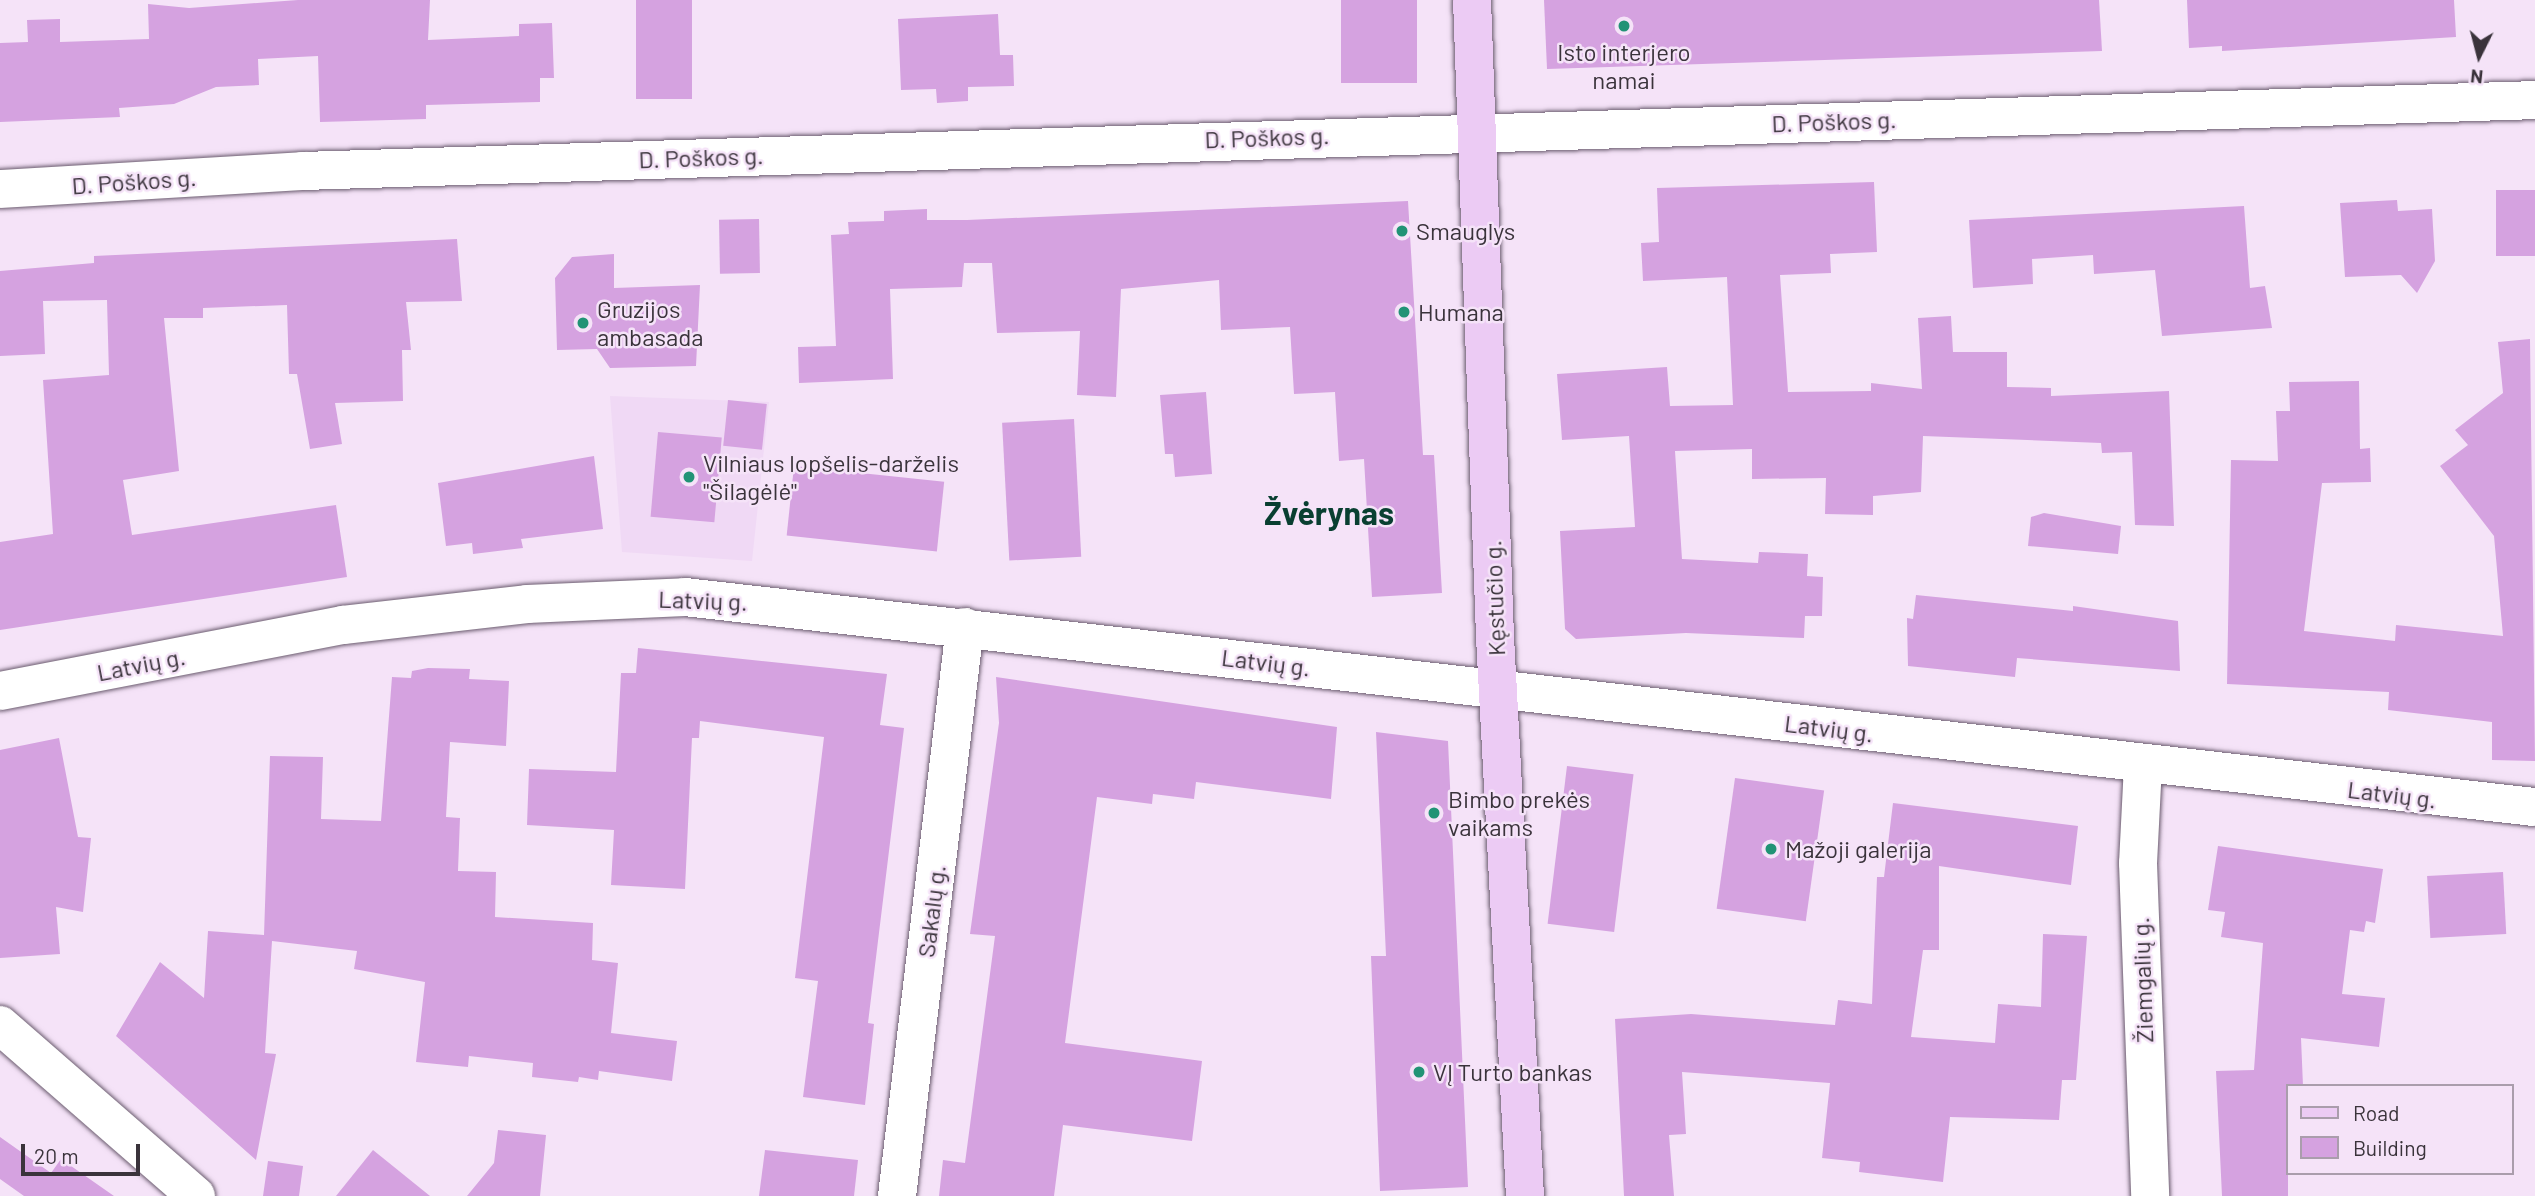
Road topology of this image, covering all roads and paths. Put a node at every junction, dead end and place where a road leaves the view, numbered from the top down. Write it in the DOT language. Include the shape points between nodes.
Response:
graph roads {
  1 [pos="1472,0"];
  2 [pos="2535,100"];
  3 [pos="1478,131"];
  4 [pos="0,189"];
  5 [pos="965,627"];
  6 [pos="1498,689"];
  7 [pos="0,691"];
  8 [pos="2143,765"];
  9 [pos="2535,807"];
  10 [pos="0,1025"];
  11 [pos="196,1196"];
  12 [pos="897,1196"];
  13 [pos="1525,1196"];
  14 [pos="2150,1196"];
  1 -- 3 [label="main road, Kęstučio g."];
  2 -- 3 [label="street, D. Poškos g."];
  3 -- 4 [label="street, D. Poškos g." via="268,172"];
  3 -- 6 [label="main road, Kęstučio g."];
  5 -- 6 [label="street, Latvių g."];
  5 -- 7 [label="street, Latvių g." via="743,600 527,604 343,625"];
  5 -- 12 [label="street, Sakalų g."];
  6 -- 8 [label="street, Latvių g."];
  6 -- 13 [label="main road, Kęstučio g."];
  8 -- 9 [label="street, Latvių g."];
  8 -- 14 [label="street, Žiemgalių g." via="2138,863"];
  10 -- 11 [label="street"];
}
